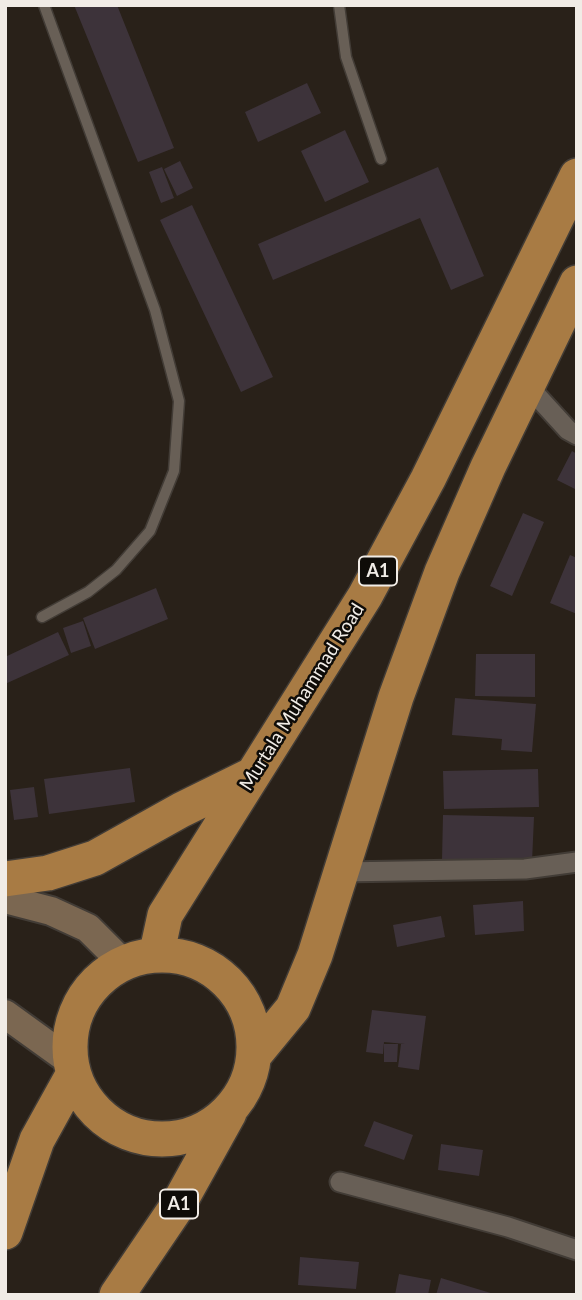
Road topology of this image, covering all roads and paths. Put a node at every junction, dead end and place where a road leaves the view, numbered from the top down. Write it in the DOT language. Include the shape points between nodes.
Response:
graph roads {
  1 [pos="44,5"];
  2 [pos="339,5"];
  3 [pos="380,159"];
  4 [pos="577,176"];
  5 [pos="577,283"];
  6 [pos="527,385"];
  7 [pos="577,435"];
  8 [pos="42,617"];
  9 [pos="250,776"];
  10 [pos="577,862"];
  11 [pos="341,872"];
  12 [pos="5,879"];
  13 [pos="5,899"];
  14 [pos="157,952"];
  15 [pos="123,963"];
  16 [pos="5,1014"];
  17 [pos="256,1053"];
  18 [pos="72,1068"];
  19 [pos="232,1108"];
  20 [pos="340,1182"];
  21 [pos="5,1231"];
  22 [pos="577,1250"];
  23 [pos="117,1295"];
  1 -- 8 [label="lane" via="155,310 179,401 174,471 149,531 116,570 88,592"];
  2 -- 3 [label="lane" via="346,57"];
  4 -- 9 [label="highway, Murtala Muhammad Road / A1" via="365,596"];
  5 -- 6 [label="highway"];
  6 -- 7 [label="street"];
  6 -- 11 [label="highway" via="442,572 396,697"];
  9 -- 12 [label="highway" via="95,859"];
  9 -- 14 [label="highway, Murtala Muhammad Road / A1" via="165,915"];
  10 -- 11 [label="street" via="524,869"];
  11 -- 17 [label="highway" via="293,1008"];
  13 -- 15 [label="street" via="51,911 88,928"];
  14 -- 15 [label="highway"];
  14 -- 17 [label="highway" via="193,959 220,974 240,996 252,1023"];
  15 -- 18 [label="highway" via="99,979 80,1003 70,1031"];
  16 -- 18 [label="street"];
  17 -- 19 [label="highway" via="248,1082"];
  18 -- 19 [label="highway" via="88,1104 112,1126 143,1138 176,1139 207,1128"];
  18 -- 21 [label="highway" via="37,1140"];
  19 -- 23 [label="highway, A1" via="178,1205"];
  20 -- 22 [label="street"];
}
